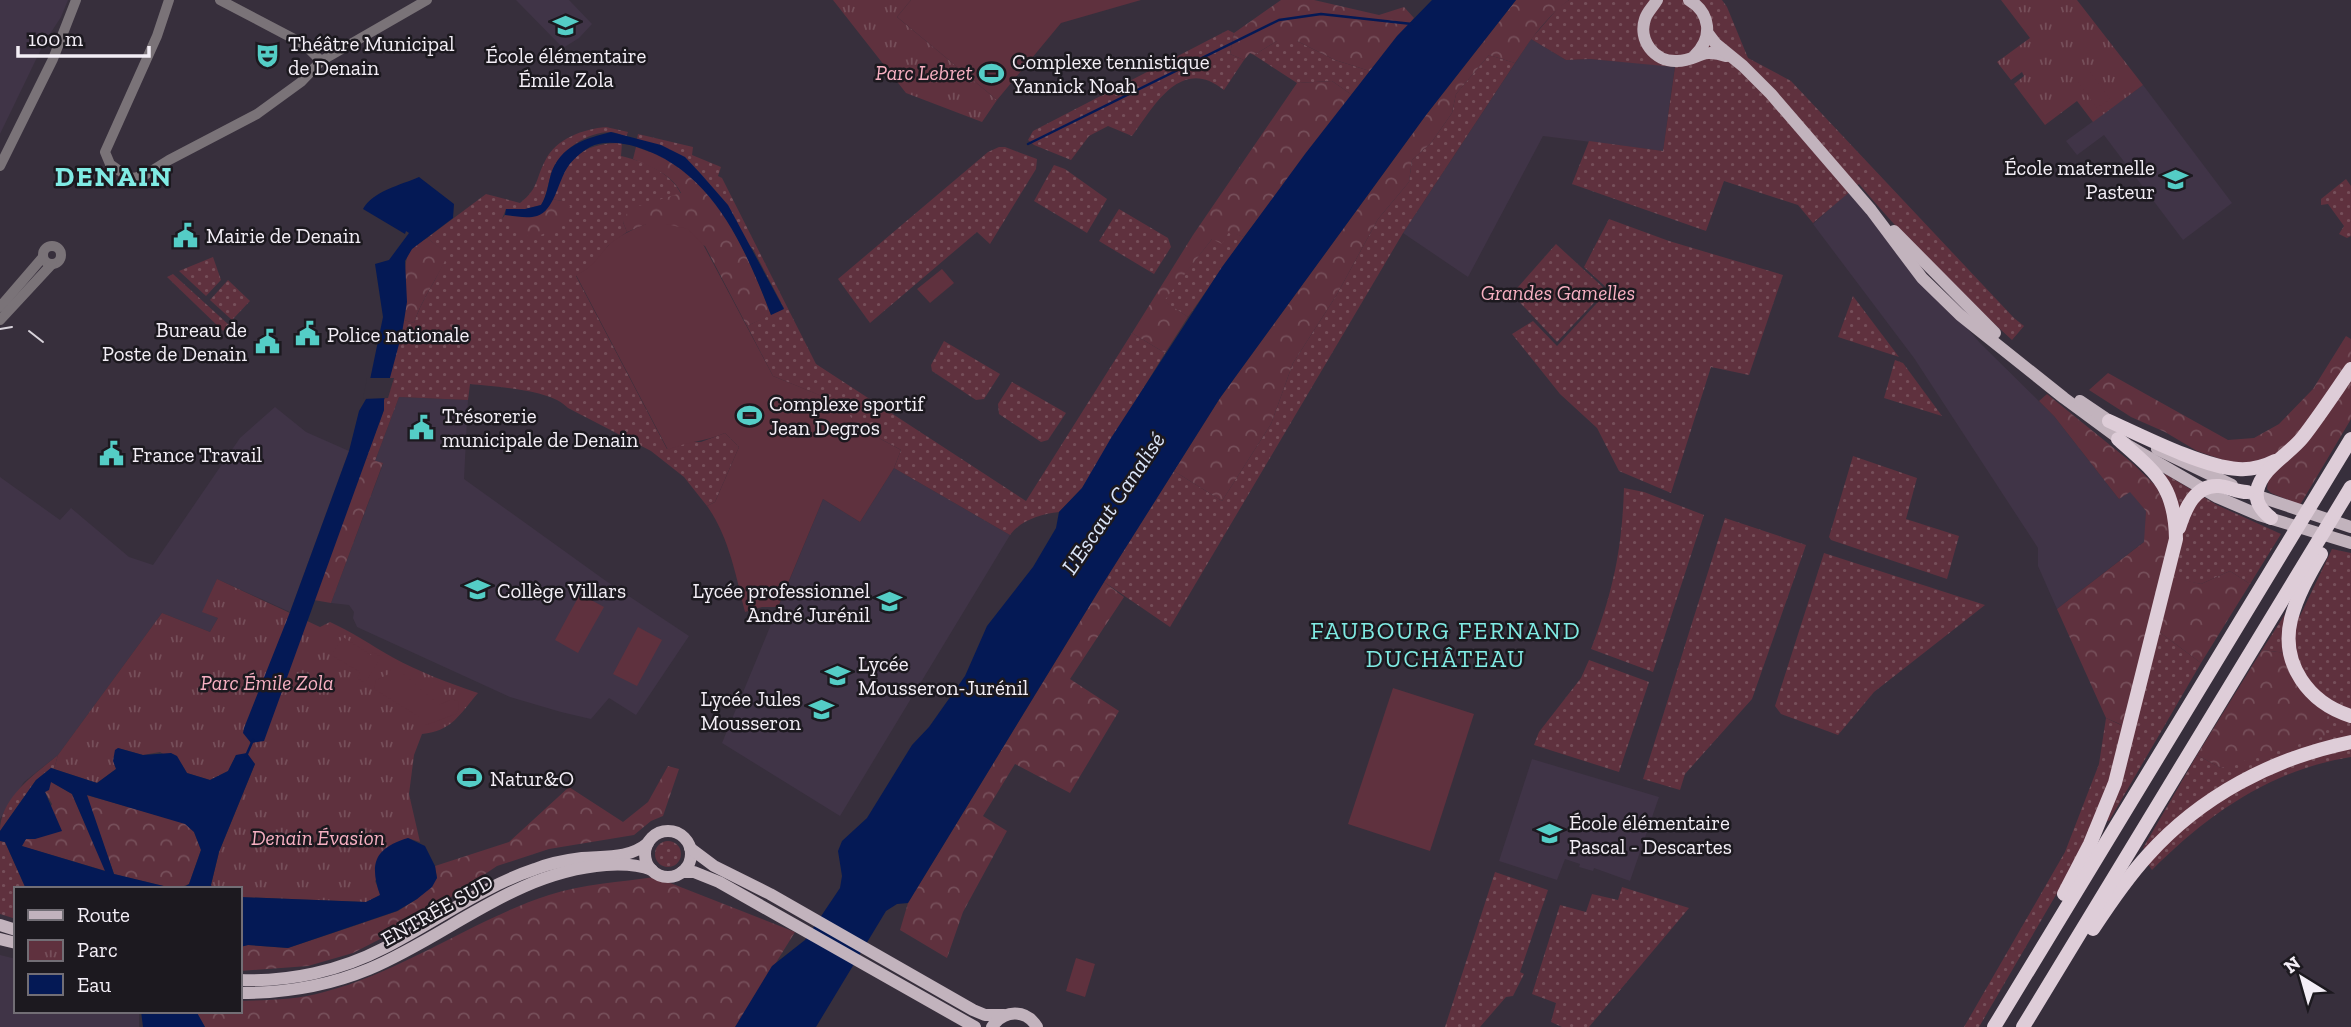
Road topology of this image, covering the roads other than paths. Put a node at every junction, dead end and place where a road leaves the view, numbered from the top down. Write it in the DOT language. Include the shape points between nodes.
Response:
graph roads {
  1 [pos="76,0"];
  2 [pos="169,0"];
  3 [pos="220,0"];
  4 [pos="427,0"];
  5 [pos="1689,0"];
  6 [pos="1657,2"];
  7 [pos="1707,32"];
  8 [pos="1695,55"];
  9 [pos="1732,58"];
  10 [pos="321,61"];
  11 [pos="0,166"];
  12 [pos="1871,210"];
  13 [pos="43,257"];
  14 [pos="52,264"];
  15 [pos="0,307"];
  16 [pos="0,320"];
  17 [pos="2351,369"];
  18 [pos="2109,421"];
  19 [pos="2119,439"];
  20 [pos="2351,439"];
  21 [pos="2283,457"];
  22 [pos="2351,487"];
  23 [pos="2202,489"];
  24 [pos="2252,494"];
  25 [pos="2351,501"];
  26 [pos="2271,518"];
  27 [pos="2351,527"];
  28 [pos="2176,539"];
  29 [pos="2351,543"];
  30 [pos="2351,716"];
  31 [pos="2350,742"];
  32 [pos="648,843"];
  33 [pos="690,848"];
  34 [pos="652,870"];
  35 [pos="682,872"];
  36 [pos="875,962"];
  37 [pos="242,980"];
  38 [pos="242,993"];
  39 [pos="2008,1004"];
  40 [pos="2033,1012"];
  41 [pos="1003,1015"];
  42 [pos="975,1027"];
  43 [pos="992,1027"];
  44 [pos="1037,1027"];
  45 [pos="1994,1027"];
  46 [pos="2023,1027"];
  1 -- 11 [label="street" via="53,59"];
  2 -- 10 [label="street" via="158,37 106,152 110,164 133,178 257,114"];
  3 -- 10 [label="street" via="305,45"];
  4 -- 10 [label="street"];
  5 -- 7 [label="main road" via="1704,14"];
  6 -- 8 [label="main road" via="1643,26 1651,50 1674,61"];
  7 -- 8 [label="main road"];
  7 -- 9 [label="main road"];
  8 -- 9 [label="main road" via="1711,52"];
  9 -- 12 [label="main road" via="1771,94"];
  12 -- 18 [label="main road" via="2021,357"];
  12 -- 19 [label="main road" via="1916,271 1955,311"];
  13 -- 14 [label="street"];
  13 -- 14 [label="street" via="48,247 57,248 60,259"];
  13 -- 15 [label="street"];
  14 -- 16 [label="street"];
  17 -- 21 [label="highway" via="2303,437"];
  18 -- 21 [label="highway" via="2227,468 2259,467"];
  18 -- 24 [label="main road"];
  19 -- 23 [label="main road"];
  19 -- 28 [label="highway" via="2166,486 2175,510"];
  20 -- 39 [label="highway"];
  21 -- 24 [label="highway"];
  22 -- 40 [label="highway"];
  23 -- 24 [label="highway" via="2217,486"];
  23 -- 26 [label="main road"];
  23 -- 28 [label="highway" via="2187,506"];
  24 -- 26 [label="highway"];
  24 -- 27 [label="main road"];
  25 -- 30 [label="highway" via="2302,589 2289,638 2295,668 2306,687 2329,707"];
  26 -- 29 [label="main road"];
  28 -- 39 [label="highway" via="2108,804"];
  31 -- 40 [label="highway" via="2266,769 2182,822 2128,879"];
  32 -- 33 [label="main road" via="669,831 684,837"];
  32 -- 34 [label="main road" via="646,859"];
  32 -- 37 [label="main road, ENTRÉE SUD" via="627,854 568,860 514,876 383,949 342,965 286,978"];
  33 -- 35 [label="main road" via="690,861"];
  33 -- 36 [label="main road" via="714,866 803,913"];
  34 -- 35 [label="main road" via="665,876"];
  34 -- 38 [label="main road, ENTRÉE SUD" via="620,864 550,876 504,894 366,970 298,989"];
  35 -- 36 [label="main road" via="707,876"];
  36 -- 41 [label="main road" via="978,1013"];
  36 -- 42 [label="main road"];
  39 -- 45 [label="highway"];
  40 -- 46 [label="highway"];
  41 -- 43 [label="main road"];
  41 -- 44 [label="main road" via="1022,1014"];
}
